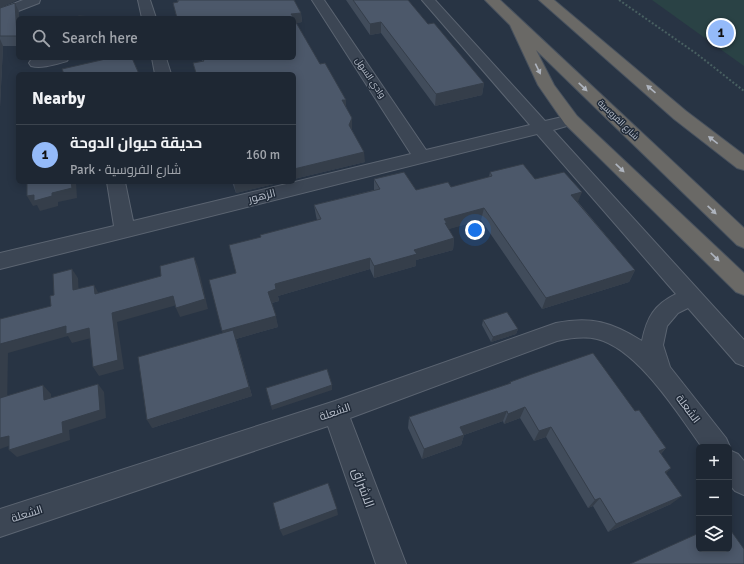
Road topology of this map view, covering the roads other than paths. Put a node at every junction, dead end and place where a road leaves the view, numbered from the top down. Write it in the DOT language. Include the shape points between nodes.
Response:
graph roads {
  1 [pos="144,0"];
  2 [pos="318,0"];
  3 [pos="428,0"];
  4 [pos="492,0"];
  5 [pos="535,0"];
  6 [pos="546,0"];
  7 [pos="30,5"];
  8 [pos="0,14"];
  9 [pos="148,16"];
  10 [pos="515,21"];
  11 [pos="611,55"];
  12 [pos="55,60"];
  13 [pos="160,60"];
  14 [pos="36,65"];
  15 [pos="162,72"];
  16 [pos="690,104"];
  17 [pos="571,120"];
  18 [pos="542,127"];
  19 [pos="744,150"];
  20 [pos="422,157"];
  21 [pos="744,164"];
  22 [pos="116,184"];
  23 [pos="125,230"];
  24 [pos="744,240"];
  25 [pos="0,261"];
  26 [pos="744,286"];
  27 [pos="690,296"];
  28 [pos="744,356"];
  29 [pos="659,371"];
  30 [pos="335,412"];
  31 [pos="715,444"];
  32 [pos="732,466"];
  33 [pos="744,482"];
  34 [pos="0,523"];
  35 [pos="391,564"];
  1 -- 9 [label="street"];
  2 -- 20 [label="street, وادي السهل"];
  3 -- 18 [label="street"];
  4 -- 10 [label="highway, شارع الفروسية"];
  5 -- 11 [label="highway"];
  6 -- 11 [label="highway"];
  7 -- 8 [label="street"];
  10 -- 17 [label="highway, one-way" via="547,90"];
  10 -- 24 [label="highway, شارع الفروسية, one-way"];
  21 -- 11 [label="highway, one-way" via="680,115"];
  12 -- 14 [label="street"];
  13 -- 15 [label="street"];
  16 -- 19 [label="highway"];
  17 -- 18 [label="street, الزهور"];
  17 -- 26 [label="highway, one-way"];
  18 -- 20 [label="street, الزهور"];
  18 -- 27 [label="street"];
  20 -- 23 [label="street, الزهور"];
  22 -- 23 [label="street"];
  23 -- 25 [label="street, الزهور"];
  27 -- 28 [label="street"];
  27 -- 29 [label="street, الشعلة" via="670,307 657,323 652,345"];
  29 -- 30 [label="street, الشعلة" via="641,352 621,339 599,330 577,328 556,332"];
  29 -- 31 [label="street, الشعلة"];
  30 -- 34 [label="street, الشعلة"];
  30 -- 35 [label="street, الاشراق"];
  32 -- 33 [label="street"];
}
